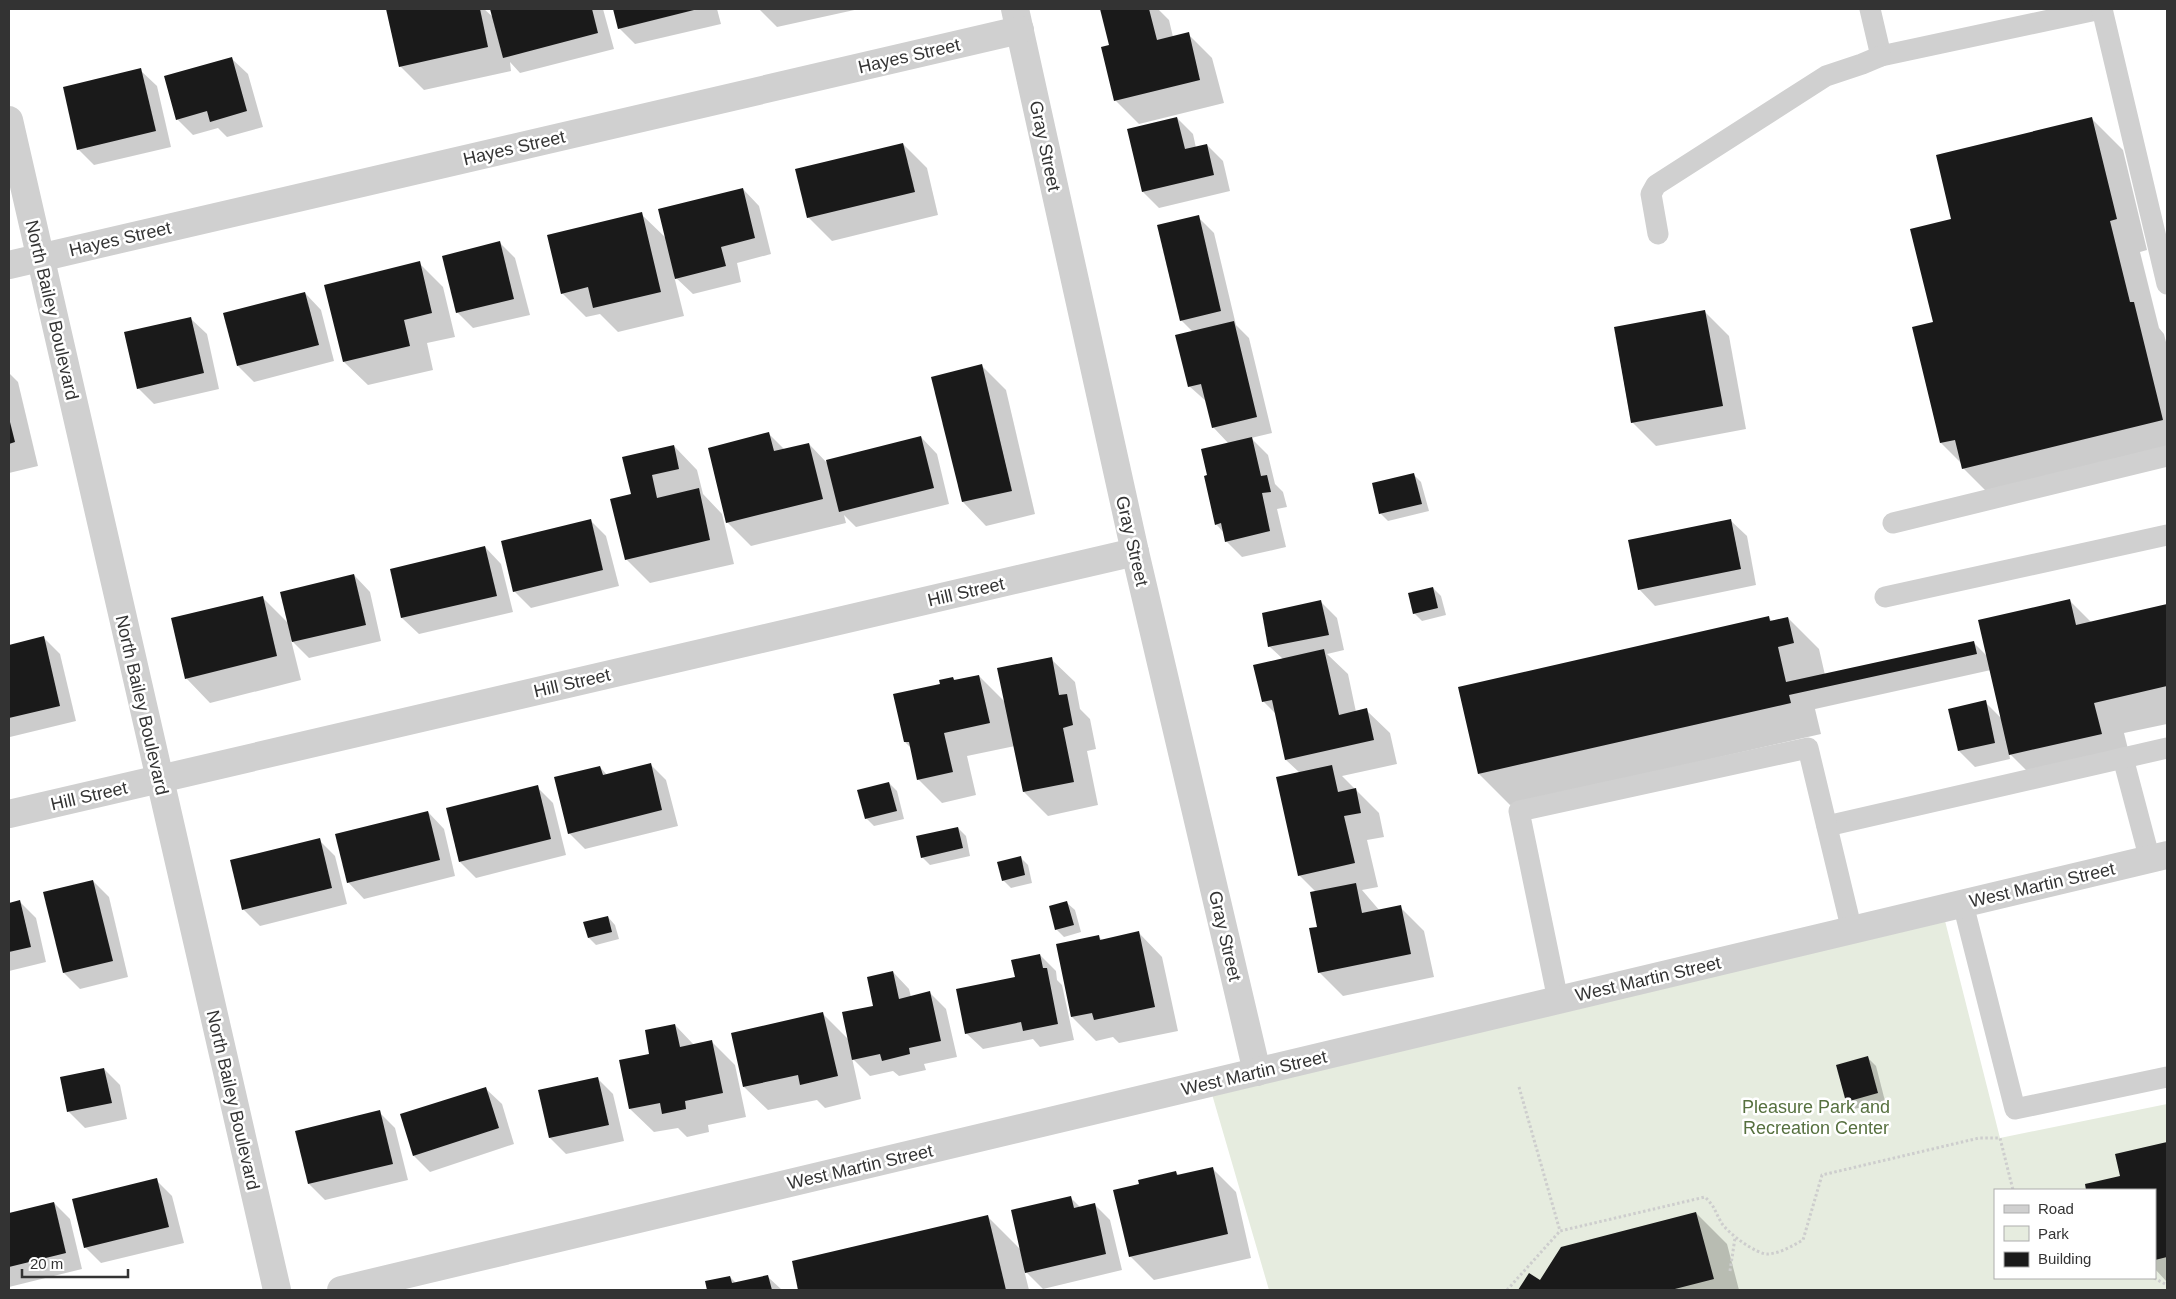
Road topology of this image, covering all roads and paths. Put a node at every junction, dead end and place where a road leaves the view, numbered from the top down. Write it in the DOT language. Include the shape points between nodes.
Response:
graph roads {
  1 [pos="1870,9"];
  2 [pos="2102,9"];
  3 [pos="1017,20"];
  4 [pos="1881,56"];
  5 [pos="9,120"];
  6 [pos="1658,234"];
  7 [pos="40,258"];
  8 [pos="9,265"];
  9 [pos="2167,284"];
  10 [pos="2167,456"];
  11 [pos="1893,523"];
  12 [pos="2167,535"];
  13 [pos="1134,552"];
  14 [pos="1885,597"];
  15 [pos="2167,748"];
  16 [pos="2123,758"];
  17 [pos="158,780"];
  18 [pos="9,814"];
  19 [pos="1827,826"];
  20 [pos="2158,858"];
  21 [pos="1963,904"];
  22 [pos="1852,931"];
  23 [pos="1558,1000"];
  24 [pos="1257,1072"];
  25 [pos="2167,1077"];
  26 [pos="1520,1087"];
  27 [pos="2013,1189"];
  28 [pos="1560,1231"];
  29 [pos="1735,1238"];
  30 [pos="1730,1271"];
  31 [pos="2156,1279"];
  32 [pos="2167,1286"];
  33 [pos="277,1290"];
  34 [pos="341,1290"];
  35 [pos="1507,1290"];
  1 -- 4 [label="lane"];
  2 -- 4 [label="lane"];
  2 -- 9 [label="lane"];
  3 -- 7 [label="street, Hayes Street"];
  3 -- 13 [label="street, Gray Street"];
  4 -- 6 [label="lane" via="1826,76 1656,185 1651,194"];
  5 -- 7 [label="street, North Bailey Boulevard"];
  7 -- 8 [label="street, Hayes Street"];
  7 -- 17 [label="street, North Bailey Boulevard"];
  10 -- 11 [label="lane"];
  12 -- 14 [label="lane"];
  13 -- 17 [label="street, Hill Street"];
  13 -- 24 [label="street, Gray Street"];
  15 -- 16 [label="lane"];
  16 -- 19 [label="lane"];
  16 -- 20 [label="lane"];
  17 -- 18 [label="street, Hill Street"];
  17 -- 33 [label="street, North Bailey Boulevard"];
  19 -- 22 [label="lane"];
  19 -- 23 [label="lane" via="1808,748 1518,811"];
  20 -- 21 [label="street, West Martin Street"];
  21 -- 22 [label="street, West Martin Street"];
  21 -- 25 [label="lane" via="2015,1109"];
  22 -- 23 [label="street, West Martin Street"];
  23 -- 24 [label="street, West Martin Street"];
  24 -- 34 [label="street, West Martin Street"];
  26 -- 28 [label="path"];
  27 -- 29 [label="path" via="2000,1138 1979,1138 1822,1175 1803,1240 1783,1251 1765,1254"];
  28 -- 29 [label="path" via="1705,1197"];
  28 -- 35 [label="path"];
  29 -- 30 [label="path"];
  31 -- 32 [label="path"];
}
